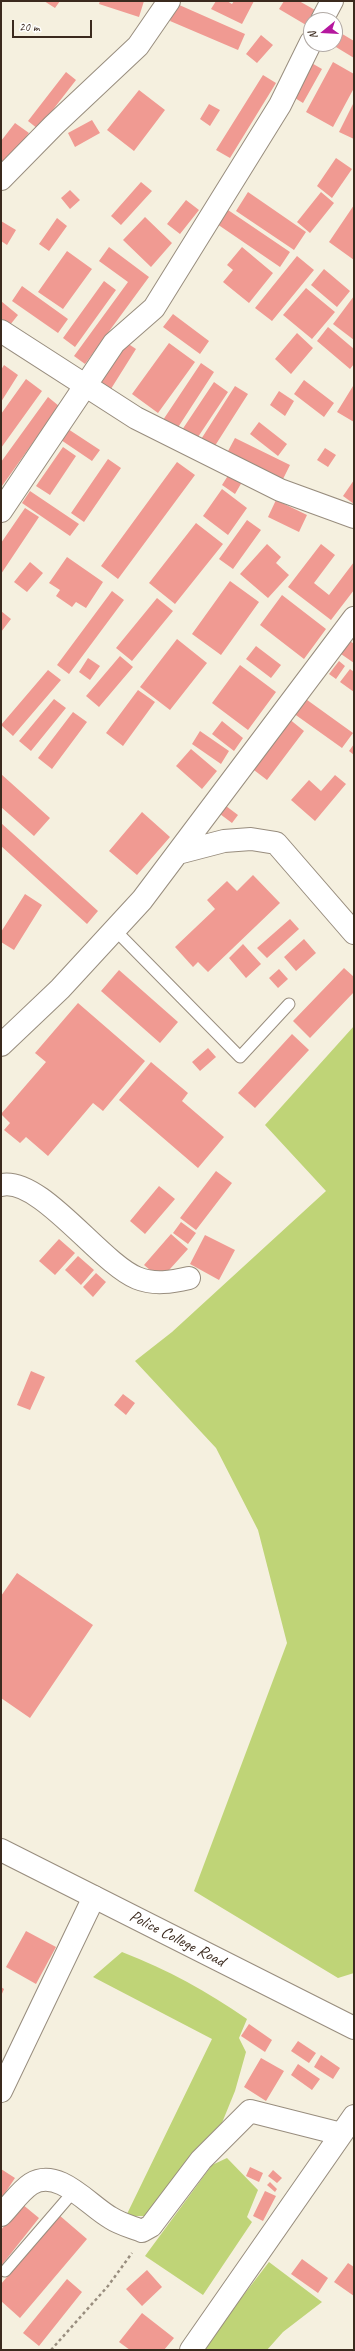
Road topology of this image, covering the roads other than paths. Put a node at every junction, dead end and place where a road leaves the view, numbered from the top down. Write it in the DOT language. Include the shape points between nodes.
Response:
graph roads {
  1 [pos="169,1"];
  2 [pos="332,1"];
  3 [pos="326,12"];
  4 [pos="306,52"];
  5 [pos="1,179"];
  6 [pos="1,331"];
  7 [pos="84,386"];
  8 [pos="1,511"];
  9 [pos="354,517"];
  10 [pos="354,618"];
  11 [pos="178,853"];
  12 [pos="115,930"];
  13 [pos="354,933"];
  14 [pos="289,1004"];
  15 [pos="1,1045"];
  16 [pos="1,1185"];
  17 [pos="189,1278"];
  18 [pos="1,1850"];
  19 [pos="94,1897"];
  20 [pos="354,2028"];
  21 [pos="1,2091"];
  22 [pos="354,2116"];
  23 [pos="341,2134"];
  24 [pos="74,2191"];
  25 [pos="1,2215"];
  26 [pos="5,2271"];
  27 [pos="191,2350"];
  1 -- 5 [label="street" via="138,46"];
  2 -- 3 [label="street"];
  4 -- 7 [label="street" via="280,105 154,308 114,343"];
  6 -- 7 [label="street"];
  7 -- 8 [label="street" via="65,419"];
  7 -- 9 [label="street" via="136,418 220,461 280,490"];
  10 -- 11 [label="street"];
  11 -- 12 [label="street"];
  11 -- 13 [label="street" via="224,841 251,839 276,843"];
  12 -- 14 [label="lane" via="240,1057"];
  12 -- 15 [label="street" via="60,989"];
  16 -- 17 [label="street" via="9,1184 29,1190 137,1278 171,1283"];
  18 -- 19 [label="street, Police College Road"];
  19 -- 20 [label="street, Police College Road"];
  19 -- 21 [label="street"];
  22 -- 23 [label="street"];
  23 -- 24 [label="street" via="250,2111 201,2160 151,2226 142,2231 111,2219"];
  23 -- 27 [label="street"];
  24 -- 25 [label="street" via="57,2182 40,2180 30,2184"];
  24 -- 26 [label="lane"];
}
